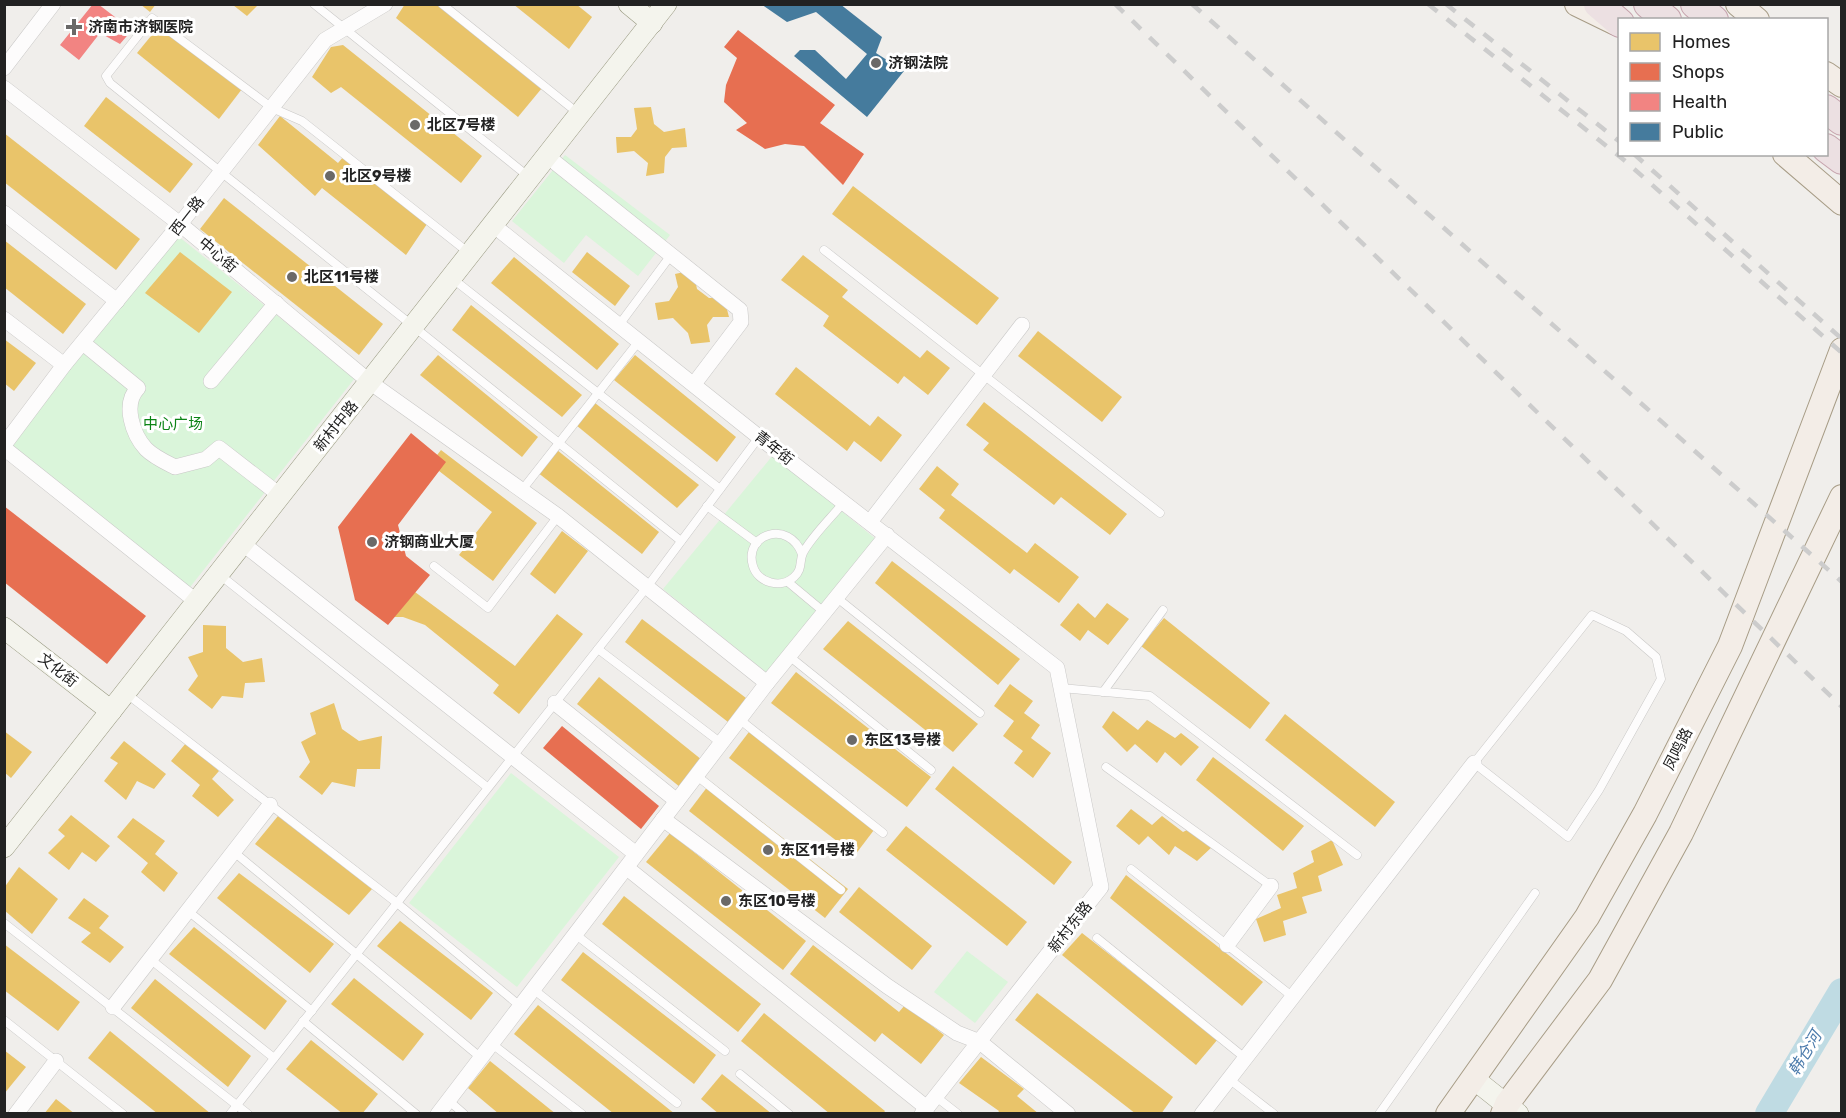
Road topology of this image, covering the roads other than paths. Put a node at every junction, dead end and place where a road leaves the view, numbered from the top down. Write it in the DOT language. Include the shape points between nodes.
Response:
graph roads {
  1 [pos="53,4"];
  2 [pos="314,4"];
  3 [pos="385,4"];
  4 [pos="442,4"];
  5 [pos="629,4"];
  6 [pos="666,4"];
  7 [pos="1578,4"];
  8 [pos="1598,4"];
  9 [pos="1648,4"];
  10 [pos="1695,4"];
  11 [pos="1738,4"];
  12 [pos="1665,18"];
  13 [pos="1712,18"];
  14 [pos="1755,18"];
  15 [pos="1618,20"];
  16 [pos="1618,21"];
  17 [pos="652,23"];
  18 [pos="343,29"];
  19 [pos="4,68"];
  20 [pos="1828,75"];
  21 [pos="1842,85"];
  22 [pos="4,88"];
  23 [pos="272,108"];
  24 [pos="1828,110"];
  25 [pos="579,114"];
  26 [pos="1842,121"];
  27 [pos="1828,149"];
  28 [pos="547,156"];
  29 [pos="1787,156"];
  30 [pos="1842,160"];
  31 [pos="222,171"];
  32 [pos="530,178"];
  33 [pos="1842,203"];
  34 [pos="4,213"];
  35 [pos="180,224"];
  36 [pos="493,225"];
  37 [pos="824,250"];
  38 [pos="471,254"];
  39 [pos="671,255"];
  40 [pos="452,278"];
  41 [pos="117,301"];
  42 [pos="276,303"];
  43 [pos="4,319"];
  44 [pos="619,325"];
  45 [pos="1022,325"];
  46 [pos="414,327"];
  47 [pos="639,341"];
  48 [pos="83,343"];
  49 [pos="1842,350"];
  50 [pos="64,365"];
  51 [pos="982,376"];
  52 [pos="212,381"];
  53 [pos="371,382"];
  54 [pos="694,384"];
  55 [pos="598,393"];
  56 [pos="11,424"];
  57 [pos="759,437"];
  58 [pos="560,444"];
  59 [pos="4,447"];
  60 [pos="720,489"];
  61 [pos="522,490"];
  62 [pos="281,496"];
  63 [pos="1842,496"];
  64 [pos="844,502"];
  65 [pos="707,506"];
  66 [pos="1160,513"];
  67 [pos="558,516"];
  68 [pos="870,522"];
  69 [pos="886,535"];
  70 [pos="681,541"];
  71 [pos="242,543"];
  72 [pos="757,543"];
  73 [pos="802,554"];
  74 [pos="434,566"];
  75 [pos="219,574"];
  76 [pos="788,582"];
  77 [pos="647,587"];
  78 [pos="836,597"];
  79 [pos="197,602"];
  80 [pos="1163,610"];
  81 [pos="824,612"];
  82 [pos="4,628"];
  83 [pos="598,649"];
  84 [pos="789,656"];
  85 [pos="1057,668"];
  86 [pos="767,683"];
  87 [pos="1061,688"];
  88 [pos="1103,692"];
  89 [pos="125,693"];
  90 [pos="555,703"];
  91 [pos="111,711"];
  92 [pos="980,713"];
  93 [pos="740,719"];
  94 [pos="721,743"];
  95 [pos="512,758"];
  96 [pos="1474,763"];
  97 [pos="1106,766"];
  98 [pos="931,770"];
  99 [pos="697,776"];
  100 [pos="488,787"];
  101 [pos="677,801"];
  102 [pos="270,805"];
  103 [pos="663,819"];
  104 [pos="883,833"];
  105 [pos="4,847"];
  106 [pos="234,852"];
  107 [pos="636,854"];
  108 [pos="1357,855"];
  109 [pos="627,868"];
  110 [pos="1131,869"];
  111 [pos="1271,886"];
  112 [pos="841,890"];
  113 [pos="1535,893"];
  114 [pos="397,903"];
  115 [pos="188,911"];
  116 [pos="4,923"];
  117 [pos="575,934"];
  118 [pos="1097,938"];
  119 [pos="1227,945"];
  120 [pos="357,954"];
  121 [pos="150,959"];
  122 [pos="532,989"];
  123 [pos="1293,997"];
  124 [pos="520,1006"];
  125 [pos="113,1007"];
  126 [pos="312,1011"];
  127 [pos="4,1020"];
  128 [pos="303,1021"];
  129 [pos="980,1042"];
  130 [pos="491,1043"];
  131 [pos="725,1051"];
  132 [pos="480,1057"];
  133 [pos="274,1058"];
  134 [pos="1245,1058"];
  135 [pos="57,1061"];
  136 [pos="740,1074"];
  137 [pos="1229,1079"];
  138 [pos="1474,1079"];
  139 [pos="448,1100"];
  140 [pos="677,1103"];
  141 [pos="237,1105"];
  142 [pos="928,1106"];
  143 [pos="1510,1110"];
  144 [pos="16,1113"];
  145 [pos="123,1113"];
  146 [pos="230,1113"];
  147 [pos="248,1113"];
  148 [pos="416,1113"];
  149 [pos="438,1113"];
  150 [pos="464,1113"];
  151 [pos="582,1113"];
  152 [pos="789,1113"];
  153 [pos="958,1113"];
  154 [pos="1068,1113"];
  155 [pos="1202,1113"];
  156 [pos="1274,1113"];
  157 [pos="1379,1113"];
  158 [pos="1449,1113"];
  1 -- 19 [label="street"];
  2 -- 18 [label="lane"];
  3 -- 18 [label="street, 西一路"];
  4 -- 25 [label="lane"];
  5 -- 17 [label="street"];
  6 -- 17 [label="street, 新村中路"];
  7 -- 16 [label="main road"];
  8 -- 15 [label="highway"];
  9 -- 12 [label="highway"];
  10 -- 13 [label="highway"];
  11 -- 14 [label="main road"];
  17 -- 25 [label="street, 新村中路"];
  18 -- 23 [label="street, 西一路" via="325,40"];
  18 -- 32 [label="lane"];
  20 -- 21 [label="main road"];
  22 -- 35 [label="street, 中心街"];
  23 -- 31 [label="street, 西一路"];
  23 -- 31 [label="lane" via="152,18 106,76"];
  23 -- 38 [label="lane" via="302,120"];
  24 -- 26 [label="highway"];
  25 -- 28 [label="street, 新村中路"];
  27 -- 30 [label="highway"];
  28 -- 32 [label="street, 新村中路"];
  28 -- 39 [label="street"];
  29 -- 33 [label="main road"];
  31 -- 35 [label="street, 西一路"];
  31 -- 46 [label="lane"];
  32 -- 36 [label="street, 新村中路"];
  34 -- 41 [label="street"];
  35 -- 41 [label="street, 西一路"];
  35 -- 42 [label="street, 中心街"];
  36 -- 38 [label="street, 新村中路"];
  36 -- 44 [label="street, 青年街"];
  37 -- 51 [label="lane"];
  38 -- 40 [label="street, 新村中路"];
  39 -- 44 [label="lane"];
  39 -- 54 [label="street" via="741,310 741,322"];
  40 -- 46 [label="street, 新村中路"];
  40 -- 55 [label="lane"];
  41 -- 48 [label="street, 西一路"];
  42 -- 52 [label="street"];
  42 -- 53 [label="street, 中心街"];
  43 -- 50 [label="street"];
  44 -- 47 [label="street, 青年街"];
  45 -- 51 [label="street"];
  46 -- 53 [label="street, 新村中路"];
  46 -- 58 [label="lane"];
  47 -- 54 [label="street, 青年街"];
  47 -- 55 [label="lane"];
  48 -- 50 [label="street, 西一路"];
  48 -- 62 [label="street" via="138,388 131,403 131,418 147,450 175,467 206,459 219,448"];
  49 -- 138 [label="main road, 凤鸣路" via="1731,646 1646,814 1587,917"];
  50 -- 56 [label="street, 西一路"];
  51 -- 66 [label="lane"];
  51 -- 68 [label="street"];
  53 -- 61 [label="street, 中心街"];
  53 -- 62 [label="street, 新村中路"];
  54 -- 57 [label="street, 青年街"];
  55 -- 58 [label="lane"];
  55 -- 60 [label="lane"];
  56 -- 59 [label="street, 西一路"];
  57 -- 60 [label="lane"];
  57 -- 64 [label="street, 青年街"];
  58 -- 61 [label="lane"];
  58 -- 70 [label="lane"];
  59 -- 79 [label="street"];
  60 -- 65 [label="lane"];
  61 -- 67 [label="street, 中心街"];
  62 -- 71 [label="street, 新村中路"];
  63 -- 143 [label="main road" via="1681,833 1600,980"];
  64 -- 68 [label="street, 青年街"];
  64 -- 73 [label="lane"];
  65 -- 70 [label="lane"];
  65 -- 72 [label="lane"];
  67 -- 74 [label="lane" via="488,608"];
  67 -- 77 [label="street, 中心街"];
  68 -- 69 [label="street, 青年街"];
  69 -- 78 [label="street"];
  69 -- 85 [label="street, 青年街"];
  70 -- 77 [label="lane"];
  71 -- 75 [label="street, 新村中路"];
  71 -- 95 [label="street"];
  72 -- 73 [label="lane" via="770,534 786,535 794,539"];
  72 -- 76 [label="lane" via="752,559 757,574 771,583"];
  73 -- 76 [label="lane" via="800,570"];
  75 -- 79 [label="street, 新村中路"];
  75 -- 100 [label="lane"];
  76 -- 81 [label="lane"];
  77 -- 83 [label="lane"];
  77 -- 86 [label="street, 中心街"];
  78 -- 81 [label="street"];
  78 -- 92 [label="lane"];
  79 -- 89 [label="street, 新村中路"];
  80 -- 88 [label="lane"];
  81 -- 84 [label="street"];
  82 -- 91 [label="street, 文化街"];
  83 -- 90 [label="lane"];
  83 -- 94 [label="lane"];
  84 -- 86 [label="street"];
  84 -- 98 [label="lane"];
  85 -- 87 [label="street, 新村东路"];
  86 -- 93 [label="street"];
  87 -- 88 [label="lane"];
  87 -- 129 [label="street, 新村东路" via="1101,887"];
  88 -- 108 [label="lane" via="1150,696"];
  89 -- 91 [label="street, 新村中路"];
  89 -- 102 [label="lane"];
  90 -- 95 [label="lane"];
  90 -- 101 [label="street"];
  91 -- 105 [label="street, 新村中路"];
  93 -- 94 [label="street"];
  93 -- 104 [label="lane"];
  94 -- 99 [label="street"];
  95 -- 100 [label="lane"];
  95 -- 107 [label="street"];
  96 -- 96 [label="lane" via="1568,837 1661,679 1656,657 1626,631 1592,615"];
  96 -- 123 [label="street"];
  97 -- 111 [label="lane"];
  99 -- 101 [label="street"];
  99 -- 112 [label="lane"];
  100 -- 114 [label="lane"];
  101 -- 103 [label="street"];
  102 -- 106 [label="street"];
  102 -- 114 [label="lane"];
  103 -- 107 [label="street"];
  103 -- 129 [label="street" via="887,986 957,1033"];
  106 -- 115 [label="street"];
  106 -- 120 [label="lane"];
  107 -- 109 [label="street"];
  109 -- 117 [label="street"];
  109 -- 142 [label="street"];
  110 -- 119 [label="lane"];
  111 -- 119 [label="street"];
  113 -- 157 [label="lane"];
  114 -- 120 [label="lane"];
  114 -- 124 [label="lane"];
  115 -- 121 [label="street"];
  115 -- 126 [label="lane"];
  116 -- 125 [label="lane"];
  117 -- 122 [label="street"];
  117 -- 131 [label="lane"];
  118 -- 134 [label="lane"];
  119 -- 123 [label="lane"];
  120 -- 126 [label="lane"];
  120 -- 132 [label="lane"];
  121 -- 125 [label="street"];
  121 -- 133 [label="lane"];
  122 -- 124 [label="street"];
  122 -- 140 [label="lane"];
  123 -- 134 [label="street"];
  124 -- 130 [label="street"];
  125 -- 141 [label="lane"];
  126 -- 128 [label="lane"];
  127 -- 135 [label="lane"];
  128 -- 133 [label="lane"];
  128 -- 148 [label="lane"];
  129 -- 142 [label="street, 新村东路"];
  129 -- 154 [label="street"];
  130 -- 132 [label="street"];
  130 -- 151 [label="lane"];
  132 -- 139 [label="street"];
  133 -- 141 [label="lane"];
  134 -- 137 [label="street"];
  135 -- 144 [label="street"];
  135 -- 145 [label="lane"];
  136 -- 152 [label="lane"];
  137 -- 155 [label="street"];
  137 -- 156 [label="lane"];
  138 -- 143 [label="street"];
  138 -- 158 [label="main road, 凤鸣路"];
  139 -- 149 [label="street"];
  139 -- 150 [label="lane"];
  141 -- 146 [label="lane"];
  141 -- 147 [label="lane"];
  142 -- 153 [label="lane"];
}
